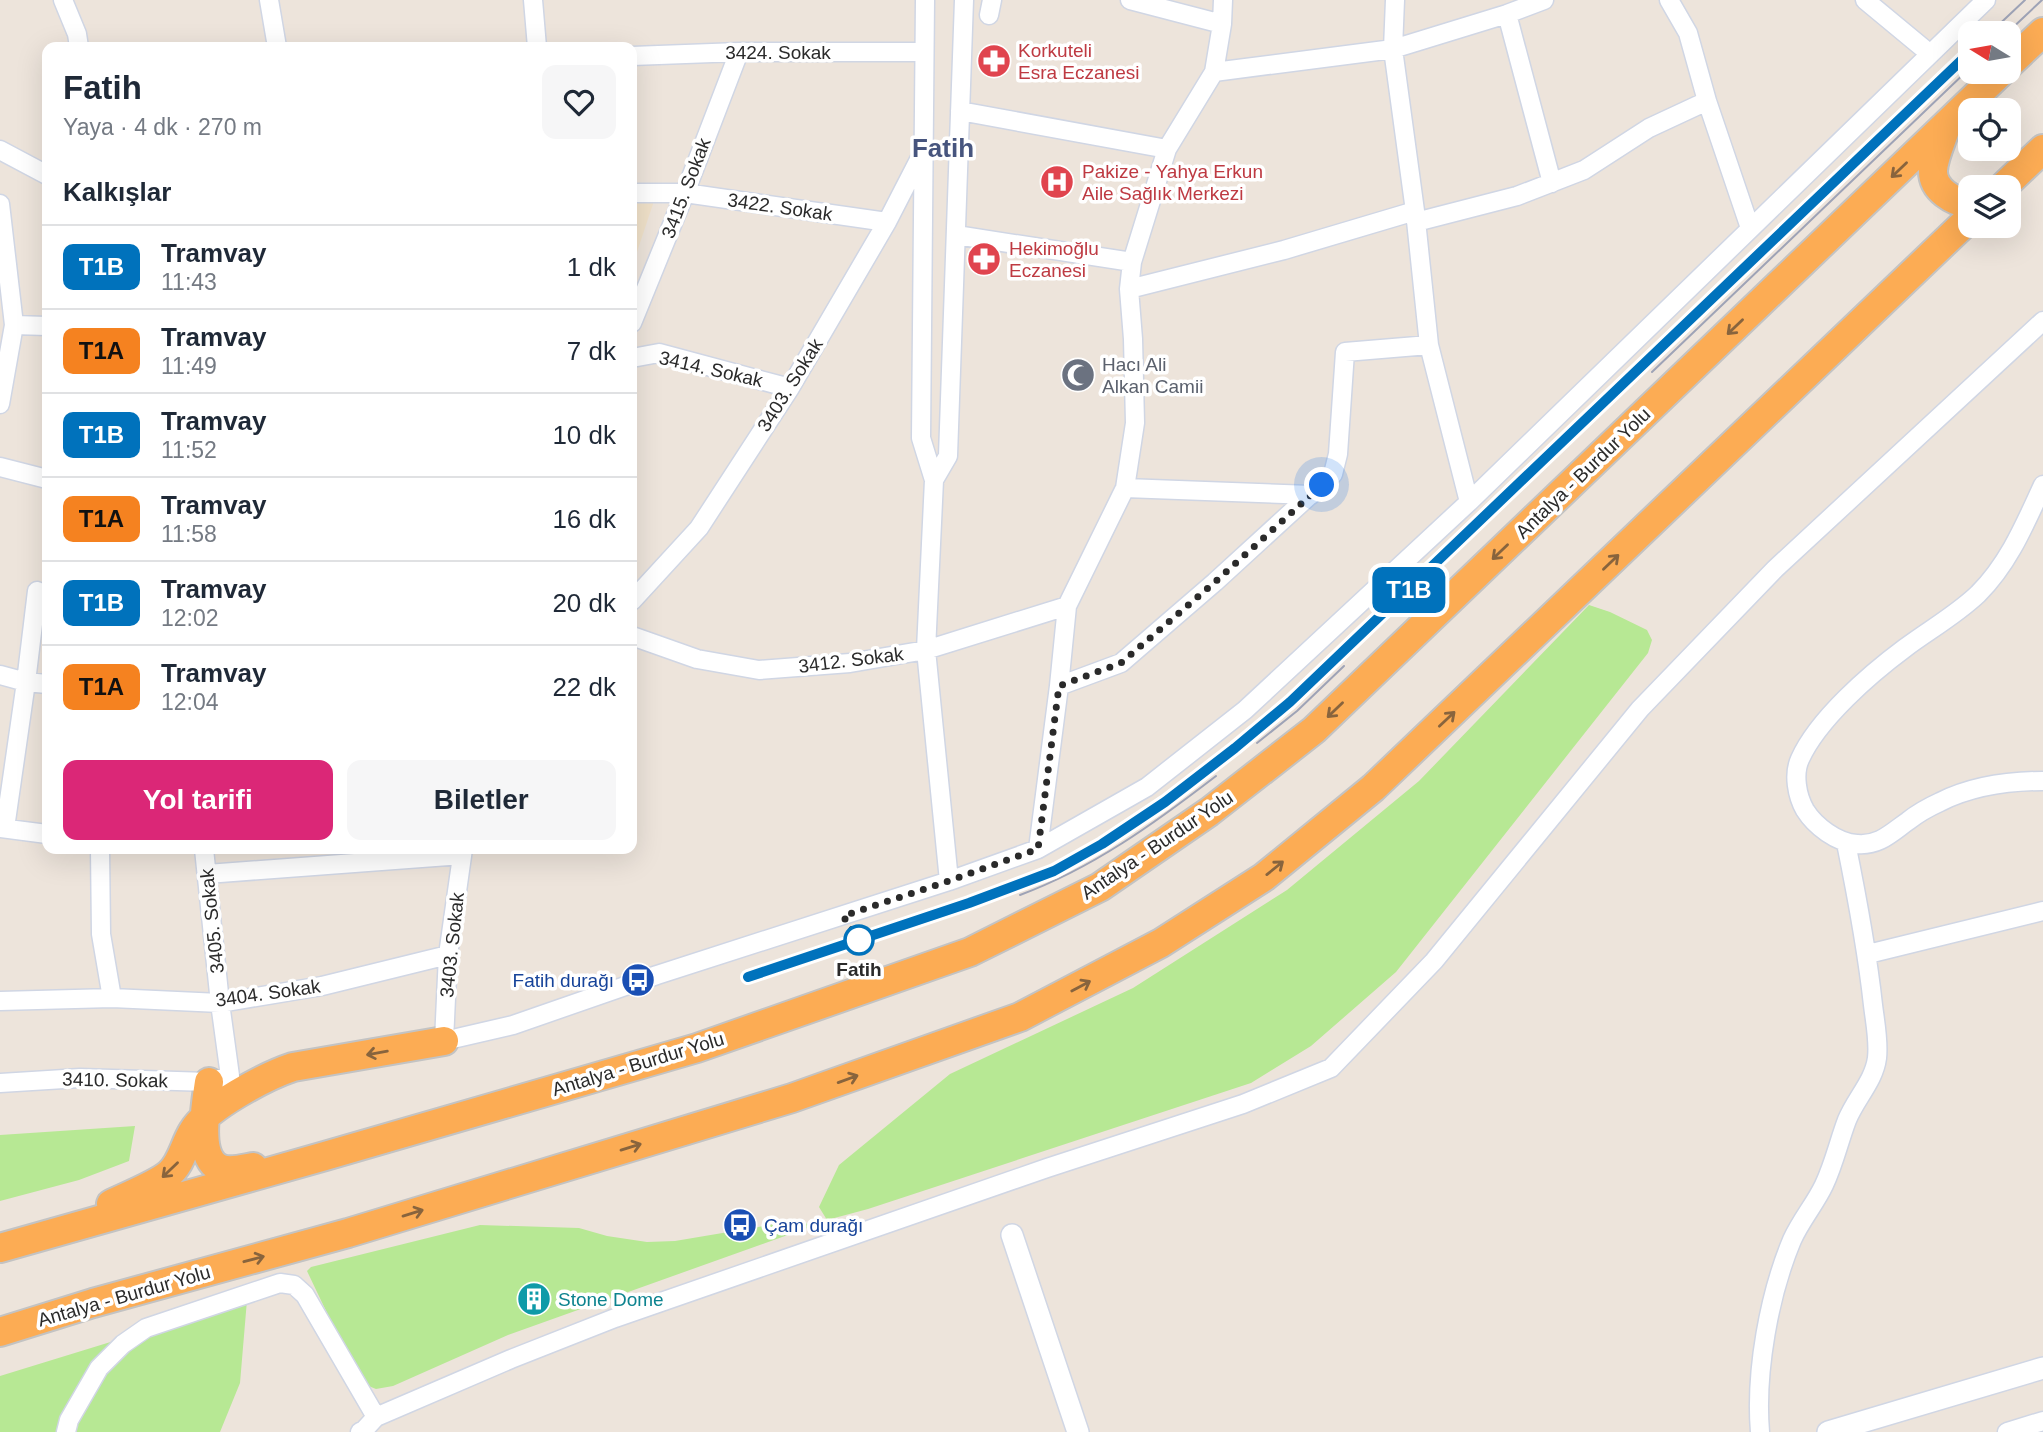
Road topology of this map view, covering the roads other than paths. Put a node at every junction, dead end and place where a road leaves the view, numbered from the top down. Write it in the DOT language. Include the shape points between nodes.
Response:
graph roads {
  1 [pos="63,0"];
  2 [pos="269,0"];
  3 [pos="533,0"];
  4 [pos="925,0"];
  5 [pos="964,0"];
  6 [pos="1130,0"];
  7 [pos="1223,0"];
  8 [pos="1395,0"];
  9 [pos="1544,0"];
  10 [pos="1669,0"];
  11 [pos="1865,0"];
  12 [pos="1986,0"];
  13 [pos="1507,14"];
  14 [pos="1222,24"];
  15 [pos="2043,32"];
  16 [pos="78,42"];
  17 [pos="276,42"];
  18 [pos="537,42"];
  19 [pos="1392,49"];
  20 [pos="739,52"];
  21 [pos="924,52"];
  22 [pos="1929,53"];
  23 [pos="2021,53"];
  24 [pos="637,56"];
  25 [pos="1214,72"];
  26 [pos="1989,84"];
  27 [pos="1707,101"];
  28 [pos="960,111"];
  29 [pos="1947,124"];
  30 [pos="1167,149"];
  31 [pos="2043,149"];
  32 [pos="0,150"];
  33 [pos="923,150"];
  34 [pos="42,172"];
  35 [pos="2016,175"];
  36 [pos="1552,183"];
  37 [pos="637,193"];
  38 [pos="685,193"];
  39 [pos="1958,201"];
  40 [pos="0,204"];
  41 [pos="1415,217"];
  42 [pos="887,222"];
  43 [pos="1750,228"];
  44 [pos="1958,229"];
  45 [pos="956,235"];
  46 [pos="2,246"];
  47 [pos="1132,262"];
  48 [pos="1129,289"];
  49 [pos="637,311"];
  50 [pos="2043,321"];
  51 [pos="14,325"];
  52 [pos="42,326"];
  53 [pos="1429,345"];
  54 [pos="637,357"];
  55 [pos="790,388"];
  56 [pos="0,404"];
  57 [pos="0,467"];
  58 [pos="42,478"];
  59 [pos="934,480"];
  60 [pos="2043,485"];
  61 [pos="1125,488"];
  62 [pos="1311,495"];
  63 [pos="1469,502"];
  64 [pos="37,591"];
  65 [pos="637,596"];
  66 [pos="1067,606"];
  67 [pos="637,638"];
  68 [pos="926,650"];
  69 [pos="0,675"];
  70 [pos="26,682"];
  71 [pos="42,684"];
  72 [pos="1059,686"];
  73 [pos="2043,781"];
  74 [pos="2,828"];
  75 [pos="42,833"];
  76 [pos="1846,843"];
  77 [pos="1038,849"];
  78 [pos="100,854"];
  79 [pos="204,854"];
  80 [pos="439,854"];
  81 [pos="462,854"];
  82 [pos="206,874"];
  83 [pos="949,881"];
  84 [pos="2043,911"];
  85 [pos="1868,954"];
  86 [pos="448,955"];
  87 [pos="111,998"];
  88 [pos="0,1001"];
  89 [pos="220,1003"];
  90 [pos="444,1041"];
  91 [pos="220,1079"];
  92 [pos="0,1083"];
  93 [pos="203,1118"];
  94 [pos="325,1156"];
  95 [pos="49,1235"];
  96 [pos="1012,1235"];
  97 [pos="0,1248"];
  98 [pos="0,1332"];
  99 [pos="2043,1368"];
  100 [pos="376,1417"];
  101 [pos="2043,1421"];
  102 [pos="66,1432"];
  103 [pos="360,1432"];
  104 [pos="1078,1432"];
  105 [pos="1760,1432"];
  106 [pos="1828,1432"];
  107 [pos="2007,1432"];
  1 -- 16 [label="street"];
  2 -- 17 [label="street"];
  3 -- 18 [label="street"];
  4 -- 21 [label="street"];
  5 -- 28 [label="street"];
  6 -- 14 [label="street"];
  7 -- 14 [label="street"];
  8 -- 19 [label="street"];
  9 -- 13 [label="street"];
  10 -- 27 [label="street" via="1688,33"];
  11 -- 22 [label="street"];
  12 -- 22 [label="street"];
  13 -- 19 [label="street"];
  13 -- 36 [label="street"];
  14 -- 25 [label="street"];
  15 -- 23 [label="highway"];
  19 -- 25 [label="street"];
  19 -- 41 [label="street"];
  20 -- 21 [label="street, 3424. Sokak"];
  20 -- 24 [label="street, 3424. Sokak"];
  20 -- 38 [label="street, 3415. Sokak"];
  21 -- 33 [label="street"];
  22 -- 43 [label="street"];
  25 -- 30 [label="street"];
  26 -- 29 [label="highway, Antalya - Burdur Yolu"];
  27 -- 36 [label="street"];
  27 -- 43 [label="street"];
  28 -- 30 [label="street"];
  28 -- 45 [label="street"];
  29 -- 39 [label="highway" via="1933,172 1939,188"];
  29 -- 94 [label="highway, Antalya - Burdur Yolu, one-way" via="1314,730 1209,812 1100,887 970,952 697,1048"];
  30 -- 47 [label="street"];
  31 -- 35 [label="highway"];
  32 -- 34 [label="street"];
  33 -- 42 [label="street, 3403. Sokak"];
  33 -- 59 [label="street" via="921,438"];
  36 -- 41 [label="street" via="1517,196"];
  37 -- 38 [label="street, 3422. Sokak"];
  38 -- 42 [label="street, 3422. Sokak"];
  38 -- 49 [label="street, 3415. Sokak"];
  40 -- 46 [label="street"];
  41 -- 48 [label="street"];
  41 -- 53 [label="street"];
  42 -- 55 [label="street, 3403. Sokak"];
  43 -- 63 [label="street"];
  98 -- 44 [label="highway, Antalya - Burdur Yolu, one-way" via="348,1233 792,1098 1020,1017 1161,943 1264,877 1373,788"];
  45 -- 47 [label="street"];
  45 -- 59 [label="street" via="948,456"];
  46 -- 51 [label="street"];
  47 -- 48 [label="street"];
  48 -- 61 [label="street" via="1135,423"];
  50 -- 100 [label="street" via="1775,569 1640,709 1434,961 1331,1068 1243,1104 615,1318"];
  51 -- 52 [label="street"];
  51 -- 56 [label="street"];
  53 -- 62 [label="street" via="1345,352 1338,454 1333,474"];
  53 -- 63 [label="street"];
  54 -- 55 [label="street, 3414. Sokak" via="659,353"];
  55 -- 65 [label="street, 3403. Sokak" via="699,528"];
  57 -- 58 [label="street"];
  59 -- 68 [label="street"];
  60 -- 76 [label="street" via="2013,549 1991,580 1962,608 1874,673 1821,726 1799,760 1797,783 1802,805 1814,821"];
  61 -- 62 [label="street"];
  61 -- 66 [label="street"];
  62 -- 72 [label="street" via="1121,663"];
  63 -- 77 [label="street" via="1245,710 1147,787"];
  64 -- 70 [label="street"];
  66 -- 68 [label="street, 3412. Sokak"];
  66 -- 72 [label="street"];
  67 -- 68 [label="street, 3412. Sokak" via="697,659 759,670 850,663"];
  68 -- 83 [label="street"];
  69 -- 70 [label="street"];
  70 -- 71 [label="street"];
  70 -- 74 [label="street"];
  72 -- 77 [label="street"];
  73 -- 76 [label="street" via="2007,782 1961,793 1923,811 1879,842"];
  74 -- 75 [label="street"];
  76 -- 85 [label="street"];
  77 -- 83 [label="street"];
  78 -- 87 [label="street" via="101,934"];
  79 -- 82 [label="street, 3405. Sokak"];
  80 -- 82 [label="street"];
  81 -- 86 [label="street, 3403. Sokak"];
  82 -- 89 [label="street, 3405. Sokak"];
  83 -- 90 [label="street" via="513,1025"];
  84 -- 85 [label="street"];
  85 -- 105 [label="street" via="1877,1046 1874,1070 1853,1107 1825,1184 1787,1253 1763,1348"];
  86 -- 89 [label="street, 3404. Sokak" via="322,986"];
  86 -- 90 [label="street, 3403. Sokak"];
  87 -- 88 [label="street, 3404. Sokak"];
  87 -- 89 [label="street, 3404. Sokak"];
  89 -- 91 [label="street, 3405. Sokak"];
  90 -- 93 [label="highway, one-way" via="274,1073"];
  91 -- 92 [label="street, 3410. Sokak" via="80,1078"];
  91 -- 93 [label="highway"];
  93 -- 94 [label="highway" via="209,1156 220,1168 234,1170"];
  93 -- 95 [label="highway, one-way" via="168,1175"];
  94 -- 95 [label="highway, Antalya - Burdur Yolu"];
  95 -- 97 [label="highway, Antalya - Burdur Yolu"];
  96 -- 104 [label="street"];
  99 -- 106 [label="street"];
  100 -- 102 [label="street" via="304,1295 294,1285 280,1283 146,1328 122,1343 99,1368"];
  100 -- 103 [label="street"];
  101 -- 107 [label="street"];
}
